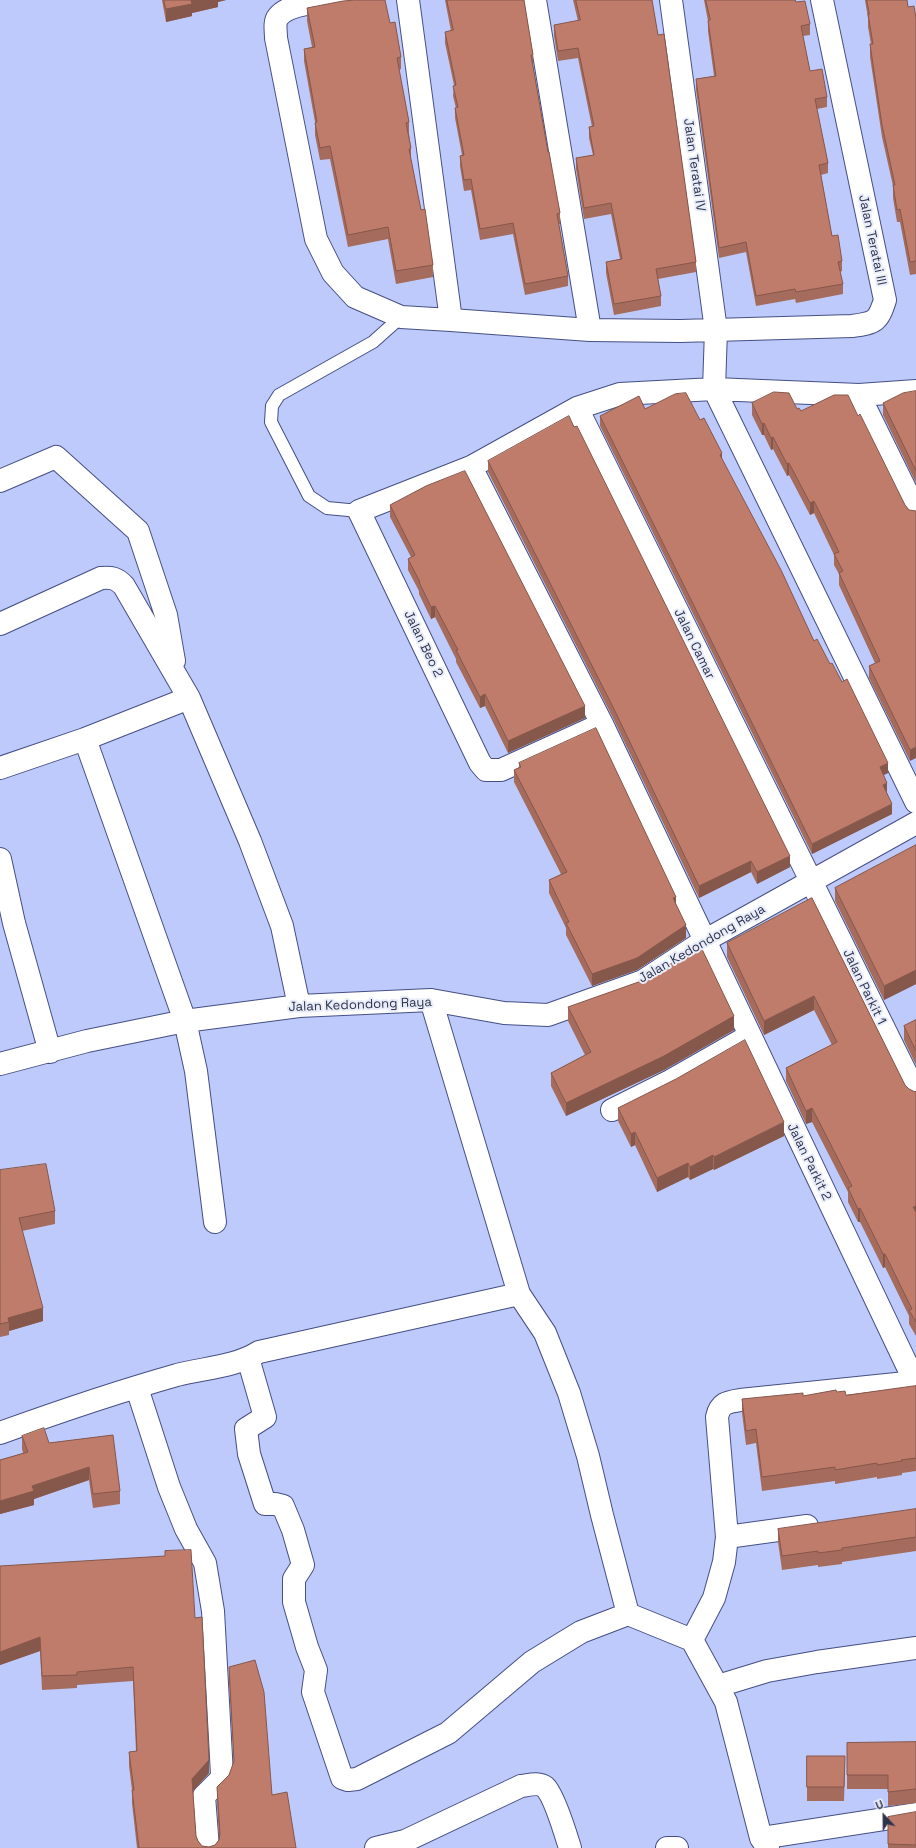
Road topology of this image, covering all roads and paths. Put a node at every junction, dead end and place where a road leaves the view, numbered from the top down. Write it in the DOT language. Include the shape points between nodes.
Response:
graph roads {
  1 [pos="356,0"];
  2 [pos="408,0"];
  3 [pos="535,0"];
  4 [pos="671,0"];
  5 [pos="822,0"];
  6 [pos="401,317"];
  7 [pos="451,320"];
  8 [pos="590,330"];
  9 [pos="716,330"];
  10 [pos="714,389"];
  11 [pos="916,391"];
  12 [pos="859,395"];
  13 [pos="577,408"];
  14 [pos="471,467"];
  15 [pos="0,481"];
  16 [pos="916,510"];
  17 [pos="359,511"];
  18 [pos="0,624"];
  19 [pos="176,677"];
  20 [pos="189,698"];
  21 [pos="602,724"];
  22 [pos="85,739"];
  23 [pos="0,768"];
  24 [pos="916,802"];
  25 [pos="916,823"];
  26 [pos="0,859"];
  27 [pos="811,881"];
  28 [pos="704,941"];
  29 [pos="431,1000"];
  30 [pos="299,1006"];
  31 [pos="185,1021"];
  32 [pos="749,1036"];
  33 [pos="50,1052"];
  34 [pos="0,1064"];
  35 [pos="916,1093"];
  36 [pos="612,1110"];
  37 [pos="215,1222"];
  38 [pos="519,1294"];
  39 [pos="248,1358"];
  40 [pos="915,1382"];
  41 [pos="137,1388"];
  42 [pos="0,1433"];
  43 [pos="829,1522"];
  44 [pos="726,1537"];
  45 [pos="628,1614"];
  46 [pos="692,1640"];
  47 [pos="916,1648"];
  48 [pos="718,1686"];
  49 [pos="916,1814"];
  50 [pos="405,1845"];
  51 [pos="762,1845"];
  52 [pos="208,1848"];
  53 [pos="376,1848"];
  54 [pos="570,1848"];
  55 [pos="667,1848"];
  56 [pos="677,1848"];
  1 -- 6 [label="street" via="301,5 286,10 277,18 276,38 316,239 333,273 355,297"];
  2 -- 7 [label="street"];
  3 -- 8 [label="street"];
  4 -- 9 [label="street, Jalan Teratai IV"];
  5 -- 9 [label="street, Jalan Teratai III" via="885,300 879,316 868,324"];
  6 -- 7 [label="street, Jalan Teratai III"];
  6 -- 17 [label="lane" via="373,342 279,395 272,406 271,422 309,496 327,508"];
  7 -- 8 [label="street, Jalan Teratai III"];
  8 -- 9 [label="street, Jalan Teratai III"];
  9 -- 10 [label="street, Jalan Teratai IV"];
  10 -- 12 [label="street"];
  10 -- 13 [label="street" via="620,394"];
  10 -- 24 [label="street"];
  11 -- 12 [label="street"];
  12 -- 16 [label="street"];
  13 -- 14 [label="street"];
  13 -- 27 [label="street, Jalan Camar"];
  14 -- 17 [label="street"];
  14 -- 21 [label="street, Jalan Parkit 2"];
  15 -- 19 [label="street" via="56,457 138,531 166,615"];
  17 -- 21 [label="street, Jalan Beo 2" via="480,763 486,770 501,770"];
  18 -- 19 [label="street" via="101,578 112,577 120,581 129,593"];
  19 -- 20 [label="street"];
  20 -- 22 [label="street"];
  20 -- 30 [label="street" via="250,841 282,926"];
  21 -- 28 [label="street, Jalan Parkit 2"];
  22 -- 23 [label="street"];
  22 -- 31 [label="street"];
  25 -- 27 [label="street, Jalan Kedondong Raya"];
  26 -- 33 [label="street" via="14,923"];
  27 -- 28 [label="street, Jalan Kedondong Raya"];
  27 -- 35 [label="street, Jalan Parkit 1"];
  28 -- 29 [label="street, Jalan Kedondong Raya" via="643,981 548,1015 504,1013"];
  28 -- 32 [label="street, Jalan Parkit 2"];
  29 -- 30 [label="street, Jalan Kedondong Raya"];
  29 -- 38 [label="street"];
  30 -- 31 [label="street, Jalan Kedondong Raya"];
  31 -- 33 [label="street, Jalan Kedondong Raya" via="87,1041"];
  31 -- 37 [label="street" via="196,1071"];
  32 -- 36 [label="street" via="670,1081"];
  32 -- 40 [label="street, Jalan Parkit 2"];
  33 -- 34 [label="street, Jalan Kedondong Raya"];
  38 -- 39 [label="street" via="259,1352"];
  38 -- 45 [label="street" via="545,1333 569,1393 588,1456"];
  39 -- 41 [label="street"];
  39 -- 45 [label="street" via="265,1417 246,1429 249,1454 265,1504 283,1506 293,1530 303,1565 294,1579 294,1602 316,1670 314,1692 342,1778 357,1779 448,1732 532,1662 581,1632"];
  40 -- 44 [label="street" via="726,1402 719,1408 717,1417"];
  41 -- 42 [label="street" via="53,1413"];
  41 -- 52 [label="street" via="169,1487 186,1529 205,1562 214,1611 222,1775 204,1796"];
  43 -- 44 [label="street"];
  44 -- 46 [label="street" via="724,1562 714,1598"];
  45 -- 46 [label="street"];
  46 -- 48 [label="street"];
  47 -- 48 [label="street" via="768,1671"];
  48 -- 51 [label="street" via="726,1702"];
  49 -- 51 [label="street"];
  50 -- 53 [label="street"];
  50 -- 54 [label="street" via="521,1786 534,1784 545,1787 552,1797"];
  55 -- 56 [label="street"];
}
